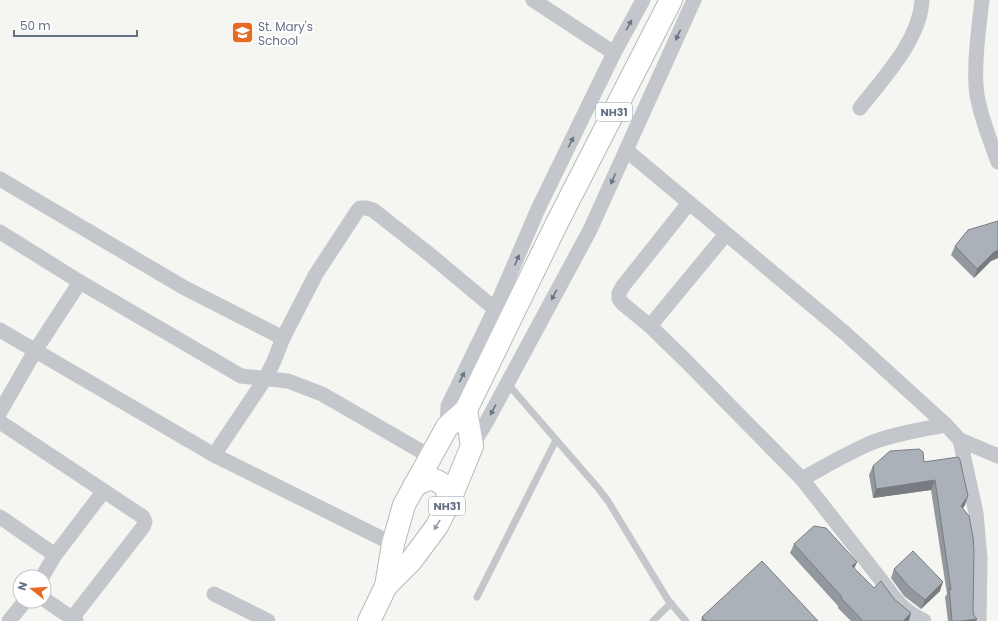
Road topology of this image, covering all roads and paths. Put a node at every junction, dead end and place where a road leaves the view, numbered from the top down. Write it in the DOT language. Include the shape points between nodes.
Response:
graph roads {
  1 [pos="532,0"];
  2 [pos="643,0"];
  3 [pos="670,0"];
  4 [pos="694,0"];
  5 [pos="922,0"];
  6 [pos="982,0"];
  7 [pos="614,53"];
  8 [pos="860,108"];
  9 [pos="626,150"];
  10 [pos="998,162"];
  11 [pos="0,179"];
  12 [pos="689,203"];
  13 [pos="0,232"];
  14 [pos="726,234"];
  15 [pos="80,282"];
  16 [pos="495,309"];
  17 [pos="650,326"];
  18 [pos="0,330"];
  19 [pos="283,338"];
  20 [pos="35,351"];
  21 [pos="265,379"];
  22 [pos="507,383"];
  23 [pos="466,410"];
  24 [pos="0,412"];
  25 [pos="0,422"];
  26 [pos="946,425"];
  27 [pos="447,427"];
  28 [pos="556,440"];
  29 [pos="960,440"];
  30 [pos="472,446"];
  31 [pos="214,455"];
  32 [pos="998,456"];
  33 [pos="431,457"];
  34 [pos="802,479"];
  35 [pos="414,486"];
  36 [pos="103,492"];
  37 [pos="448,502"];
  38 [pos="0,517"];
  39 [pos="393,544"];
  40 [pos="55,554"];
  41 [pos="47,569"];
  42 [pos="386,586"];
  43 [pos="214,594"];
  44 [pos="477,597"];
  45 [pos="671,604"];
  46 [pos="52,605"];
  47 [pos="18,609"];
  48 [pos="73,620"];
  49 [pos="8,621"];
  50 [pos="268,621"];
  51 [pos="369,621"];
  52 [pos="653,621"];
  53 [pos="686,621"];
  54 [pos="924,621"];
  55 [pos="979,621"];
  1 -- 7 [label="street"];
  7 -- 2 [label="street, one-way"];
  3 -- 23 [label="highway, NH31"];
  4 -- 9 [label="street, one-way"];
  5 -- 8 [label="street" via="920,17 902,54"];
  6 -- 10 [label="street" via="976,62 977,93 984,124"];
  16 -- 7 [label="street, one-way" via="538,209"];
  9 -- 12 [label="street"];
  9 -- 22 [label="street, one-way" via="590,230"];
  11 -- 19 [label="street" via="183,287"];
  12 -- 14 [label="street"];
  12 -- 17 [label="street" via="619,294 623,304"];
  13 -- 15 [label="street"];
  14 -- 17 [label="street"];
  14 -- 26 [label="street"];
  15 -- 20 [label="street"];
  15 -- 21 [label="street" via="241,376"];
  16 -- 19 [label="street" via="373,210 360,208 316,274"];
  27 -- 16 [label="street, one-way" via="448,406"];
  17 -- 34 [label="street"];
  18 -- 20 [label="street"];
  19 -- 21 [label="street"];
  20 -- 24 [label="street"];
  20 -- 31 [label="street"];
  21 -- 31 [label="street"];
  21 -- 33 [label="street" via="288,381 322,394"];
  22 -- 28 [label="lane"];
  22 -- 30 [label="street, one-way"];
  23 -- 27 [label="highway, NH31"];
  23 -- 30 [label="highway"];
  25 -- 36 [label="street"];
  26 -- 29 [label="street"];
  26 -- 34 [label="street" via="877,441"];
  27 -- 33 [label="highway, NH31"];
  28 -- 44 [label="lane"];
  28 -- 45 [label="lane" via="608,501"];
  29 -- 32 [label="street"];
  29 -- 55 [label="street" via="976,513 980,559"];
  30 -- 37 [label="highway, NH31"];
  31 -- 39 [label="street"];
  33 -- 35 [label="highway, NH31"];
  34 -- 54 [label="street" via="895,600"];
  35 -- 37 [label="highway, NH31" via="432,478 446,487"];
  35 -- 39 [label="highway, NH31" via="404,505"];
  36 -- 40 [label="street"];
  36 -- 48 [label="street" via="143,517 144,525"];
  37 -- 42 [label="highway, NH31, one-way" via="437,526 410,561"];
  38 -- 40 [label="street"];
  39 -- 42 [label="highway, NH31"];
  40 -- 41 [label="street"];
  42 -- 51 [label="highway, NH31"];
  43 -- 50 [label="street"];
  45 -- 52 [label="lane"];
  45 -- 53 [label="lane"];
  46 -- 48 [label="street"];
  47 -- 49 [label="street"];
}
